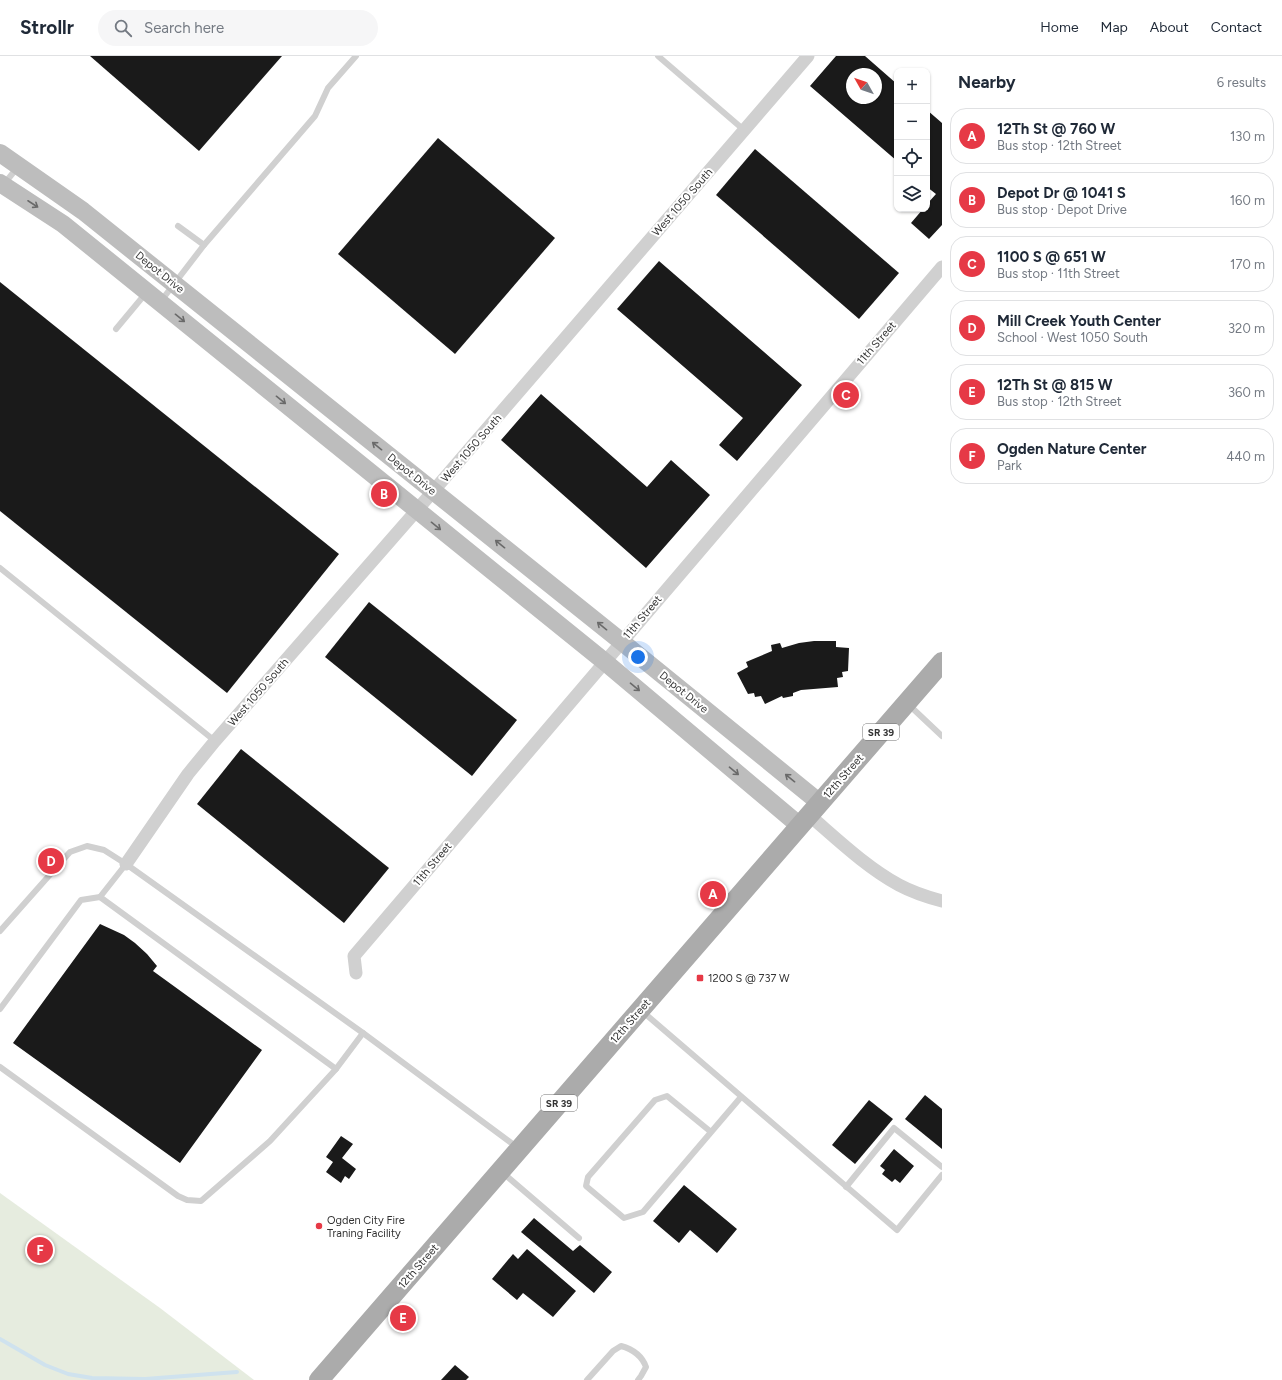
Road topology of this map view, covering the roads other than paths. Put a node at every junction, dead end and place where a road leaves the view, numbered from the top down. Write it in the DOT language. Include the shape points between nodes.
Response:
graph roads {
  1 [pos="356,56"];
  2 [pos="658,56"];
  3 [pos="808,56"];
  4 [pos="744,130"];
  5 [pos="0,153"];
  6 [pos="19,165"];
  7 [pos="1,187"];
  8 [pos="178,226"];
  9 [pos="204,245"];
  10 [pos="942,267"];
  11 [pos="174,284"];
  12 [pos="154,297"];
  13 [pos="116,330"];
  14 [pos="433,491"];
  15 [pos="417,510"];
  16 [pos="0,568"];
  17 [pos="622,642"];
  18 [pos="605,662"];
  19 [pos="942,662"];
  20 [pos="907,702"];
  21 [pos="942,736"];
  22 [pos="215,741"];
  23 [pos="809,815"];
  24 [pos="126,864"];
  25 [pos="100,897"];
  26 [pos="942,901"];
  27 [pos="0,931"];
  28 [pos="356,973"];
  29 [pos="0,1009"];
  30 [pos="640,1010"];
  31 [pos="363,1033"];
  32 [pos="0,1067"];
  33 [pos="336,1069"];
  34 [pos="741,1097"];
  35 [pos="711,1132"];
  36 [pos="519,1149"];
  37 [pos="942,1167"];
  38 [pos="500,1171"];
  39 [pos="942,1175"];
  40 [pos="846,1187"];
  41 [pos="579,1238"];
  42 [pos="319,1380"];
  43 [pos="587,1380"];
  44 [pos="638,1380"];
  1 -- 9 [label="lane" via="328,88 315,116"];
  2 -- 4 [label="lane"];
  3 -- 4 [label="street, West 1050 South"];
  4 -- 14 [label="street, West 1050 South"];
  5 -- 6 [label="main road, Depot Drive"];
  6 -- 7 [label="lane"];
  6 -- 11 [label="main road, Depot Drive" via="83,211"];
  7 -- 12 [label="main road, Depot Drive, one-way" via="63,224"];
  8 -- 9 [label="lane"];
  9 -- 11 [label="lane"];
  10 -- 17 [label="street, 11th Street"];
  11 -- 12 [label="lane"];
  14 -- 11 [label="main road, Depot Drive, one-way"];
  12 -- 13 [label="lane"];
  12 -- 15 [label="main road, Depot Drive, one-way"];
  14 -- 15 [label="street, West 1050 South"];
  17 -- 14 [label="main road, Depot Drive, one-way"];
  15 -- 18 [label="main road, Depot Drive, one-way"];
  15 -- 22 [label="street, West 1050 South"];
  16 -- 22 [label="lane"];
  17 -- 18 [label="street, 11th Street"];
  23 -- 17 [label="main road, Depot Drive, one-way"];
  18 -- 23 [label="main road, Depot Drive, one-way"];
  18 -- 28 [label="street, 11th Street" via="354,956"];
  19 -- 20 [label="main road, 12th Street / SR 39"];
  20 -- 21 [label="lane"];
  20 -- 23 [label="main road, 12th Street / SR 39"];
  22 -- 24 [label="street, West 1050 South" via="188,774"];
  23 -- 26 [label="street, Depot Drive" via="876,871 899,885"];
  23 -- 30 [label="main road, 12th Street / SR 39"];
  24 -- 25 [label="lane"];
  24 -- 27 [label="lane" via="104,850 87,846 70,852"];
  24 -- 31 [label="lane"];
  25 -- 29 [label="lane" via="80,900"];
  25 -- 33 [label="lane"];
  30 -- 34 [label="lane"];
  30 -- 36 [label="main road, 12th Street / SR 39"];
  31 -- 33 [label="lane"];
  31 -- 36 [label="lane"];
  32 -- 33 [label="lane" via="178,1196 201,1201 270,1141"];
  34 -- 35 [label="lane"];
  34 -- 40 [label="lane"];
  35 -- 35 [label="lane" via="643,1212 624,1218 586,1186 588,1177 655,1100 667,1096"];
  36 -- 38 [label="main road, 12th Street / SR 39"];
  37 -- 40 [label="lane" via="894,1128"];
  38 -- 41 [label="lane"];
  38 -- 42 [label="main road, 12th Street / SR 39"];
  39 -- 40 [label="lane" via="897,1230"];
  43 -- 44 [label="lane" via="613,1350 621,1346 630,1349 644,1361 646,1367"];
}
